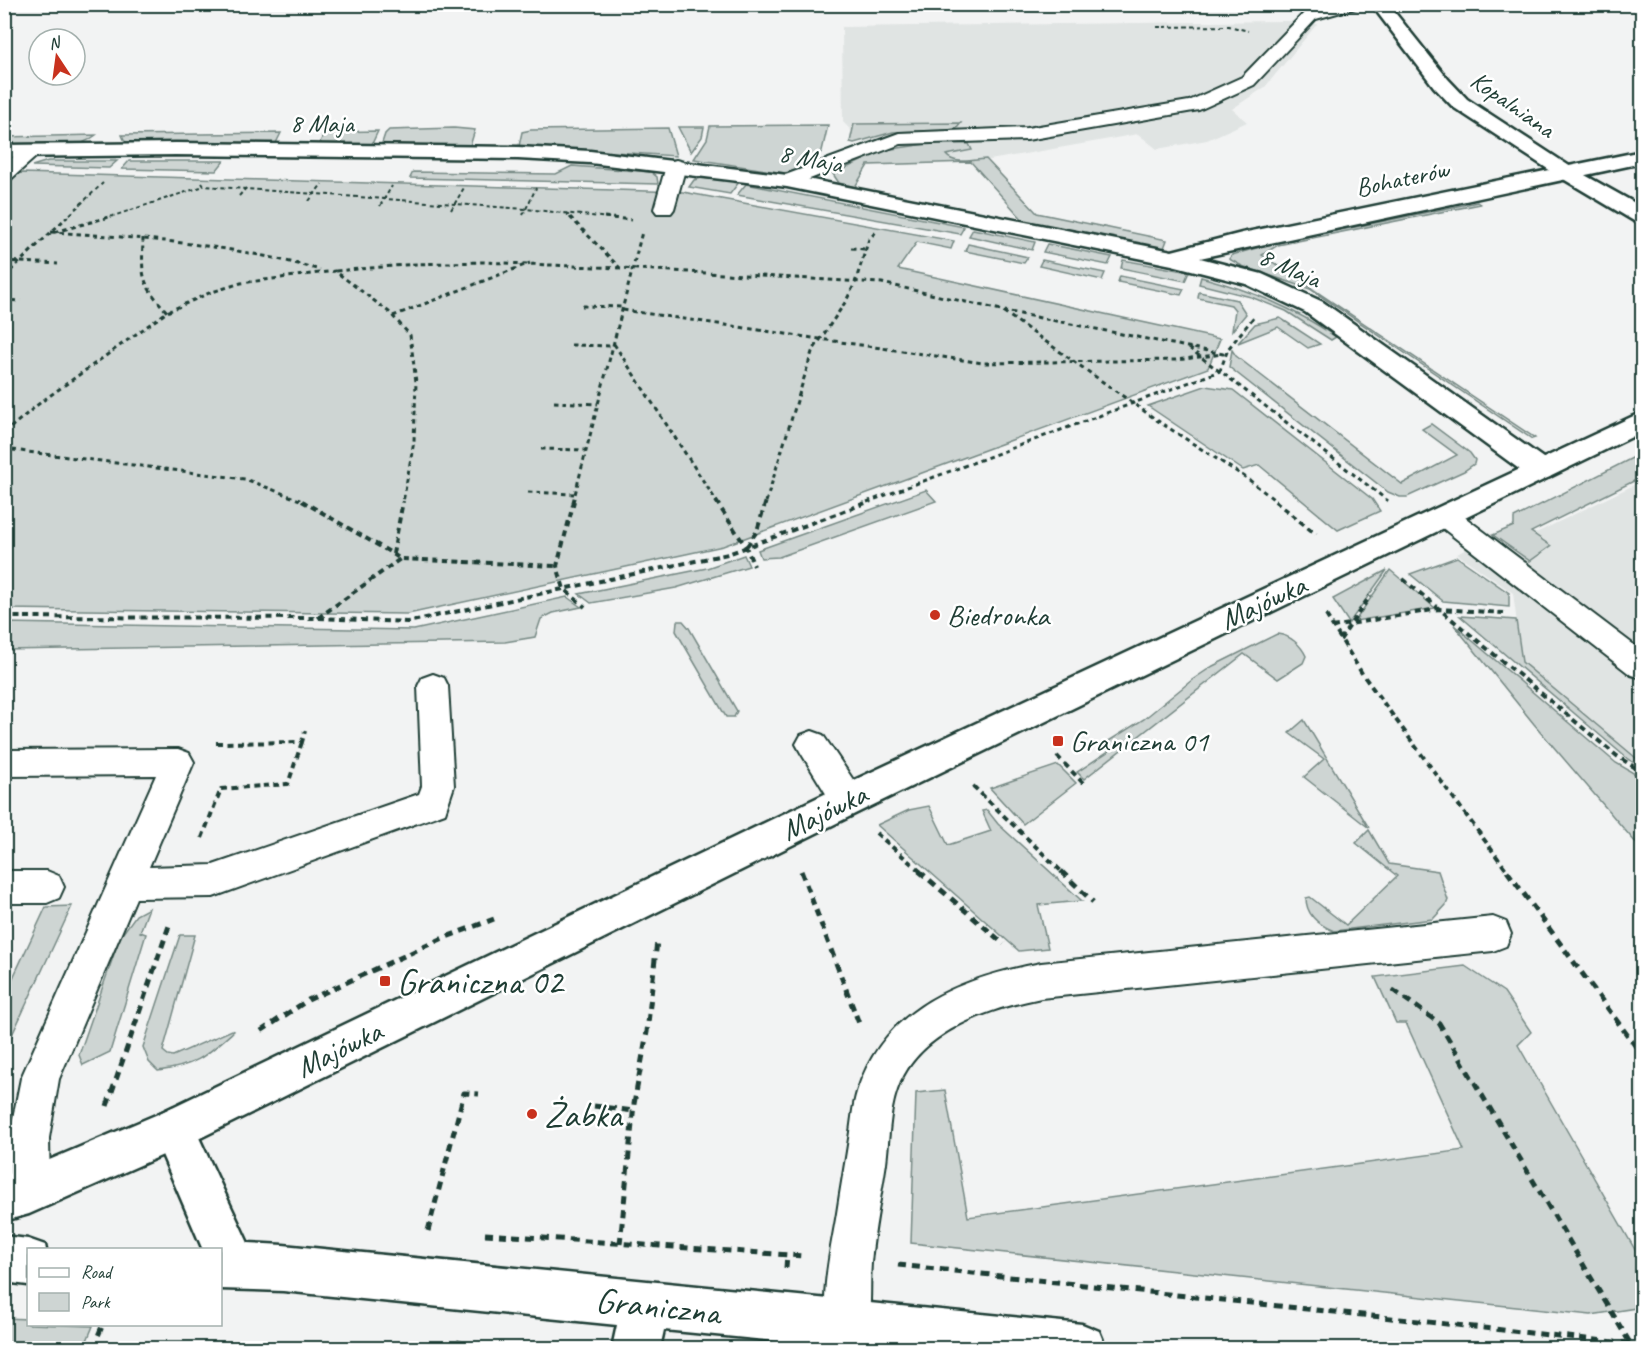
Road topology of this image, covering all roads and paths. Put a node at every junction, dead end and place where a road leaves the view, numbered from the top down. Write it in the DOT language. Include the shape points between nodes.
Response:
graph roads {
  1 [pos="1354,4"];
  2 [pos="1379,4"];
  3 [pos="1157,27"];
  4 [pos="1255,33"];
  5 [pos="4,151"];
  6 [pos="31,151"];
  7 [pos="1642,157"];
  8 [pos="676,166"];
  9 [pos="1567,173"];
  10 [pos="4,176"];
  11 [pos="326,178"];
  12 [pos="106,180"];
  13 [pos="396,180"];
  14 [pos="787,181"];
  15 [pos="467,182"];
  16 [pos="538,184"];
  17 [pos="204,186"];
  18 [pos="246,188"];
  19 [pos="671,188"];
  20 [pos="315,193"];
  21 [pos="385,198"];
  22 [pos="309,201"];
  23 [pos="455,203"];
  24 [pos="380,206"];
  25 [pos="526,209"];
  26 [pos="664,209"];
  27 [pos="451,210"];
  28 [pos="566,213"];
  29 [pos="523,215"];
  30 [pos="1642,216"];
  31 [pos="645,221"];
  32 [pos="883,228"];
  33 [pos="51,232"];
  34 [pos="143,238"];
  35 [pos="851,248"];
  36 [pos="866,249"];
  37 [pos="1174,258"];
  38 [pos="4,261"];
  39 [pos="20,262"];
  40 [pos="532,262"];
  41 [pos="58,264"];
  42 [pos="620,268"];
  43 [pos="632,269"];
  44 [pos="323,271"];
  45 [pos="335,271"];
  46 [pos="4,277"];
  47 [pos="855,283"];
  48 [pos="4,300"];
  49 [pos="21,301"];
  50 [pos="582,306"];
  51 [pos="1248,308"];
  52 [pos="623,309"];
  53 [pos="1002,310"];
  54 [pos="167,312"];
  55 [pos="393,316"];
  56 [pos="821,338"];
  57 [pos="571,345"];
  58 [pos="614,345"];
  59 [pos="1187,347"];
  60 [pos="1223,354"];
  61 [pos="1076,361"];
  62 [pos="1220,371"];
  63 [pos="554,402"];
  64 [pos="1133,403"];
  65 [pos="598,404"];
  66 [pos="1642,421"];
  67 [pos="4,433"];
  68 [pos="541,448"];
  69 [pos="4,449"];
  70 [pos="586,450"];
  71 [pos="1540,470"];
  72 [pos="528,492"];
  73 [pos="574,494"];
  74 [pos="1394,506"];
  75 [pos="1445,516"];
  76 [pos="1321,538"];
  77 [pos="746,547"];
  78 [pos="393,554"];
  79 [pos="400,559"];
  80 [pos="557,566"];
  81 [pos="754,566"];
  82 [pos="1398,575"];
  83 [pos="564,589"];
  84 [pos="1371,595"];
  85 [pos="585,607"];
  86 [pos="1439,609"];
  87 [pos="1506,613"];
  88 [pos="1325,615"];
  89 [pos="5,617"];
  90 [pos="317,618"];
  91 [pos="1332,627"];
  92 [pos="1340,640"];
  93 [pos="1642,667"];
  94 [pos="433,686"];
  95 [pos="305,731"];
  96 [pos="302,742"];
  97 [pos="207,743"];
  98 [pos="812,744"];
  99 [pos="1056,756"];
  100 [pos="4,763"];
  101 [pos="1642,772"];
  102 [pos="1083,783"];
  103 [pos="971,784"];
  104 [pos="848,800"];
  105 [pos="873,830"];
  106 [pos="799,867"];
  107 [pos="185,882"];
  108 [pos="126,883"];
  109 [pos="4,887"];
  110 [pos="47,887"];
  111 [pos="1093,902"];
  112 [pos="655,930"];
  113 [pos="1493,934"];
  114 [pos="1046,981"];
  115 [pos="1384,983"];
  116 [pos="1642,1055"];
  117 [pos="881,1079"];
  118 [pos="479,1094"];
  119 [pos="594,1106"];
  120 [pos="106,1107"];
  121 [pos="633,1111"];
  122 [pos="173,1129"];
  123 [pos="17,1195"];
  124 [pos="416,1230"];
  125 [pos="428,1231"];
  126 [pos="438,1232"];
  127 [pos="482,1234"];
  128 [pos="620,1244"];
  129 [pos="220,1248"];
  130 [pos="898,1253"];
  131 [pos="4,1259"];
  132 [pos="27,1262"];
  133 [pos="850,1263"];
  134 [pos="897,1264"];
  135 [pos="227,1265"];
  136 [pos="847,1324"];
  137 [pos="102,1326"];
  138 [pos="641,1326"];
  139 [pos="462,1336"];
  140 [pos="1642,1345"];
  141 [pos="1632,1347"];
  142 [pos="93,1348"];
  143 [pos="458,1348"];
  144 [pos="1082,1348"];
  1 -- 14 [label="lane" via="1310,16 1248,81 1193,106 1027,134 899,139"];
  2 -- 9 [label="street, Kopalniana" via="1460,103"];
  3 -- 4 [label="path" via="1229,26"];
  5 -- 6 [label="street, 8 Maja"];
  6 -- 8 [label="street, 8 Maja" via="518,153"];
  6 -- 10 [label="lane"];
  7 -- 9 [label="street, Bohaterów"];
  8 -- 14 [label="street, 8 Maja"];
  8 -- 19 [label="lane"];
  9 -- 30 [label="street, Kopalniana"];
  9 -- 37 [label="street, Bohaterów" via="1242,240"];
  11 -- 20 [label="path"];
  12 -- 33 [label="path"];
  13 -- 21 [label="path"];
  14 -- 37 [label="street, 8 Maja"];
  15 -- 23 [label="path"];
  16 -- 25 [label="path"];
  17 -- 33 [label="path"];
  18 -- 20 [label="path"];
  19 -- 26 [label="lane"];
  19 -- 31 [label="path" via="653,188"];
  20 -- 21 [label="path"];
  20 -- 22 [label="path"];
  21 -- 23 [label="path"];
  21 -- 24 [label="path"];
  23 -- 25 [label="path"];
  23 -- 27 [label="path"];
  25 -- 28 [label="path"];
  25 -- 29 [label="path"];
  28 -- 31 [label="path"];
  28 -- 42 [label="path"];
  31 -- 43 [label="path"];
  32 -- 36 [label="path" via="869,239"];
  33 -- 34 [label="path"];
  33 -- 39 [label="path"];
  34 -- 44 [label="path" via="214,244"];
  34 -- 54 [label="path" via="142,273 148,290"];
  35 -- 36 [label="path"];
  36 -- 47 [label="path"];
  37 -- 71 [label="street, 8 Maja" via="1254,279 1314,307"];
  38 -- 39 [label="path"];
  39 -- 41 [label="path"];
  39 -- 46 [label="path"];
  40 -- 42 [label="path"];
  40 -- 45 [label="path" via="416,264"];
  40 -- 55 [label="path"];
  42 -- 43 [label="path"];
  43 -- 47 [label="path"];
  43 -- 52 [label="path"];
  44 -- 45 [label="path"];
  44 -- 54 [label="path" via="241,283"];
  45 -- 55 [label="path"];
  47 -- 53 [label="path" via="882,284"];
  47 -- 56 [label="path"];
  48 -- 49 [label="path"];
  50 -- 52 [label="path"];
  51 -- 60 [label="path" via="1254,317"];
  52 -- 56 [label="path"];
  52 -- 58 [label="path"];
  53 -- 59 [label="path"];
  53 -- 61 [label="path"];
  54 -- 67 [label="path"];
  55 -- 78 [label="path" via="410,335 416,382 414,441"];
  56 -- 61 [label="path" via="983,363"];
  56 -- 77 [label="path" via="812,351 757,531"];
  57 -- 58 [label="path"];
  58 -- 65 [label="path"];
  58 -- 77 [label="path"];
  59 -- 60 [label="path"];
  59 -- 62 [label="path"];
  60 -- 61 [label="path" via="1176,360"];
  60 -- 62 [label="path"];
  61 -- 64 [label="path"];
  62 -- 64 [label="path"];
  62 -- 74 [label="path"];
  63 -- 65 [label="path"];
  64 -- 76 [label="path" via="1248,479"];
  64 -- 77 [label="path"];
  65 -- 70 [label="path"];
  66 -- 71 [label="street, Majówka"];
  68 -- 70 [label="path"];
  69 -- 78 [label="path" via="268,485"];
  70 -- 73 [label="path"];
  71 -- 75 [label="street, Majówka"];
  72 -- 73 [label="path"];
  73 -- 80 [label="path"];
  75 -- 93 [label="lane"];
  75 -- 104 [label="street, Majówka"];
  77 -- 81 [label="path"];
  77 -- 83 [label="path"];
  78 -- 79 [label="path"];
  79 -- 80 [label="path"];
  79 -- 90 [label="path"];
  80 -- 83 [label="path"];
  82 -- 86 [label="path"];
  83 -- 85 [label="path"];
  83 -- 90 [label="path" via="407,622"];
  84 -- 92 [label="path"];
  86 -- 87 [label="path"];
  86 -- 91 [label="path"];
  86 -- 101 [label="path" via="1617,756"];
  88 -- 91 [label="path"];
  89 -- 90 [label="path"];
  91 -- 92 [label="path"];
  92 -- 116 [label="path"];
  94 -- 107 [label="lane" via="438,786 433,803 213,882"];
  95 -- 96 [label="path"];
  96 -- 97 [label="path"];
  96 -- 107 [label="path" via="288,784 221,789"];
  98 -- 104 [label="lane"];
  99 -- 102 [label="path"];
  100 -- 108 [label="lane" via="178,762"];
  103 -- 111 [label="path"];
  104 -- 122 [label="street, Majówka"];
  105 -- 114 [label="path"];
  106 -- 117 [label="path"];
  107 -- 108 [label="lane"];
  107 -- 120 [label="path"];
  108 -- 123 [label="lane" via="40,1078"];
  109 -- 110 [label="lane"];
  112 -- 121 [label="path" via="658,947"];
  113 -- 114 [label="lane"];
  114 -- 117 [label="lane" via="972,999 932,1020 907,1040"];
  115 -- 141 [label="path" via="1439,1023"];
  117 -- 133 [label="lane"];
  118 -- 125 [label="path" via="464,1093"];
  119 -- 121 [label="path"];
  121 -- 128 [label="path"];
  122 -- 123 [label="street, Majówka"];
  122 -- 129 [label="street, Graniczna"];
  124 -- 125 [label="path"];
  125 -- 126 [label="path"];
  127 -- 128 [label="path"];
  128 -- 133 [label="path" via="788,1254"];
  130 -- 134 [label="path"];
  131 -- 132 [label="street"];
  133 -- 134 [label="path"];
  133 -- 136 [label="lane"];
  134 -- 141 [label="path"];
  135 -- 138 [label="street, Graniczna" via="283,1268"];
  136 -- 138 [label="street, Graniczna"];
  136 -- 144 [label="street, Graniczna"];
  137 -- 142 [label="path"];
  139 -- 143 [label="path"];
  140 -- 141 [label="path"];
}
